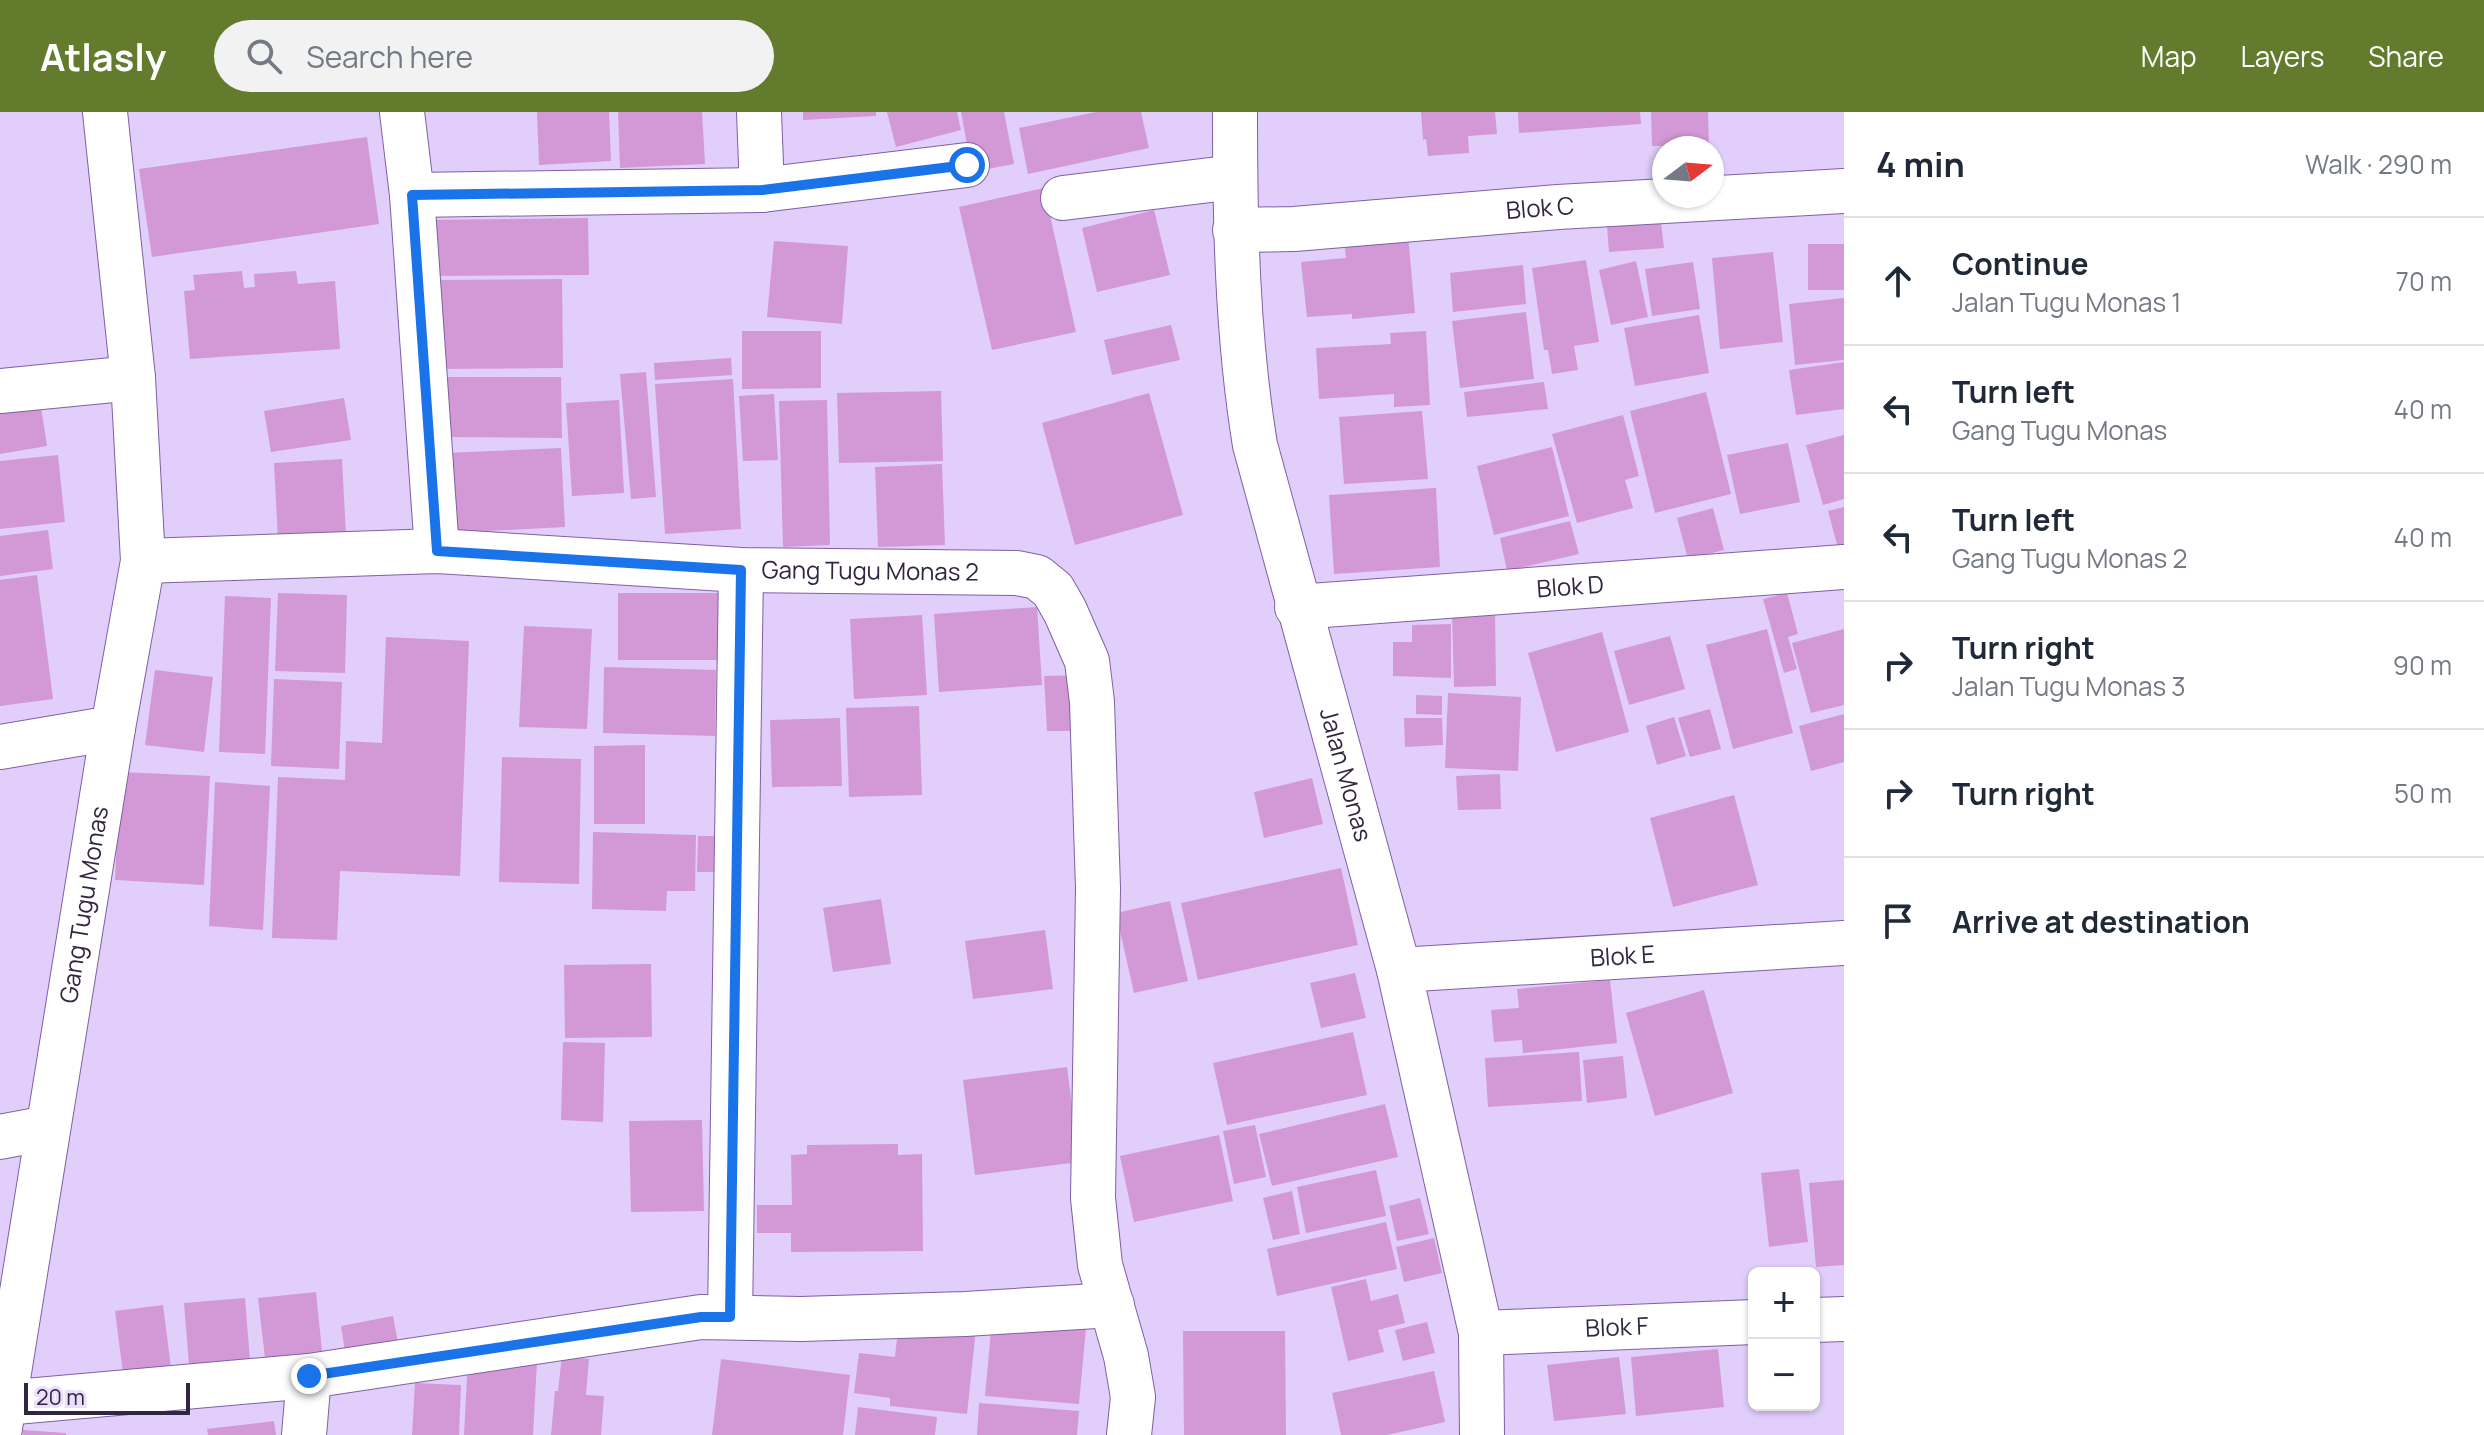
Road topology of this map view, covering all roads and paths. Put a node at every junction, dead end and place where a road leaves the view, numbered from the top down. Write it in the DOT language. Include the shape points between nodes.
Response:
graph roads {
  1 [pos="105,112"];
  2 [pos="402,112"];
  3 [pos="759,112"];
  4 [pos="1235,112"];
  5 [pos="967,165"];
  6 [pos="1235,177"];
  7 [pos="762,190"];
  8 [pos="1844,191"];
  9 [pos="412,195"];
  10 [pos="1063,198"];
  11 [pos="1235,230"];
  12 [pos="133,378"];
  13 [pos="0,391"];
  14 [pos="437,551"];
  15 [pos="143,561"];
  16 [pos="1844,567"];
  17 [pos="741,570"];
  18 [pos="1297,607"];
  19 [pos="113,728"];
  20 [pos="0,747"];
  21 [pos="1844,943"];
  22 [pos="1399,970"];
  23 [pos="47,1128"];
  24 [pos="0,1137"];
  25 [pos="1112,1305"];
  26 [pos="730,1317"];
  27 [pos="1844,1319"];
  28 [pos="1820,1320"];
  29 [pos="1748,1322"];
  30 [pos="1481,1333"];
  31 [pos="309,1376"];
  32 [pos="2,1416"];
  33 [pos="304,1435"];
  34 [pos="1129,1435"];
  35 [pos="1482,1435"];
  1 -- 12 [label="street, Gang Tugu Monas"];
  2 -- 9 [label="street"];
  3 -- 7 [label="street"];
  4 -- 6 [label="street, Jalan Monas"];
  5 -- 7 [label="street"];
  6 -- 10 [label="street"];
  6 -- 11 [label="street, Jalan Monas"];
  7 -- 9 [label="street"];
  8 -- 11 [label="street, Blok C"];
  9 -- 14 [label="street"];
  11 -- 18 [label="street, Jalan Monas" via="1252,430"];
  12 -- 13 [label="street"];
  12 -- 15 [label="street, Gang Tugu Monas"];
  14 -- 15 [label="street, Gang Tugu Monas 2"];
  14 -- 17 [label="street, Gang Tugu Monas 2"];
  15 -- 19 [label="street, Gang Tugu Monas"];
  16 -- 18 [label="street, Blok D"];
  17 -- 25 [label="street, Gang Tugu Monas 2" via="1017,573 1037,577 1053,590 1065,611 1087,661 1092,702 1098,888 1093,1198 1100,1265"];
  17 -- 26 [label="street"];
  18 -- 22 [label="street, Jalan Monas"];
  19 -- 20 [label="street"];
  19 -- 23 [label="street, Gang Tugu Monas"];
  21 -- 22 [label="street, Blok E"];
  22 -- 30 [label="street, Jalan Monas"];
  23 -- 24 [label="street"];
  23 -- 32 [label="street, Gang Tugu Monas"];
  25 -- 26 [label="street"];
  25 -- 34 [label="street" via="1133,1397"];
  26 -- 31 [label="street" via="701,1317"];
  27 -- 28 [label="street"];
  29 -- 30 [label="street, Blok F"];
  30 -- 35 [label="street, Jalan Monas"];
  31 -- 32 [label="street"];
  31 -- 33 [label="street"];
}
